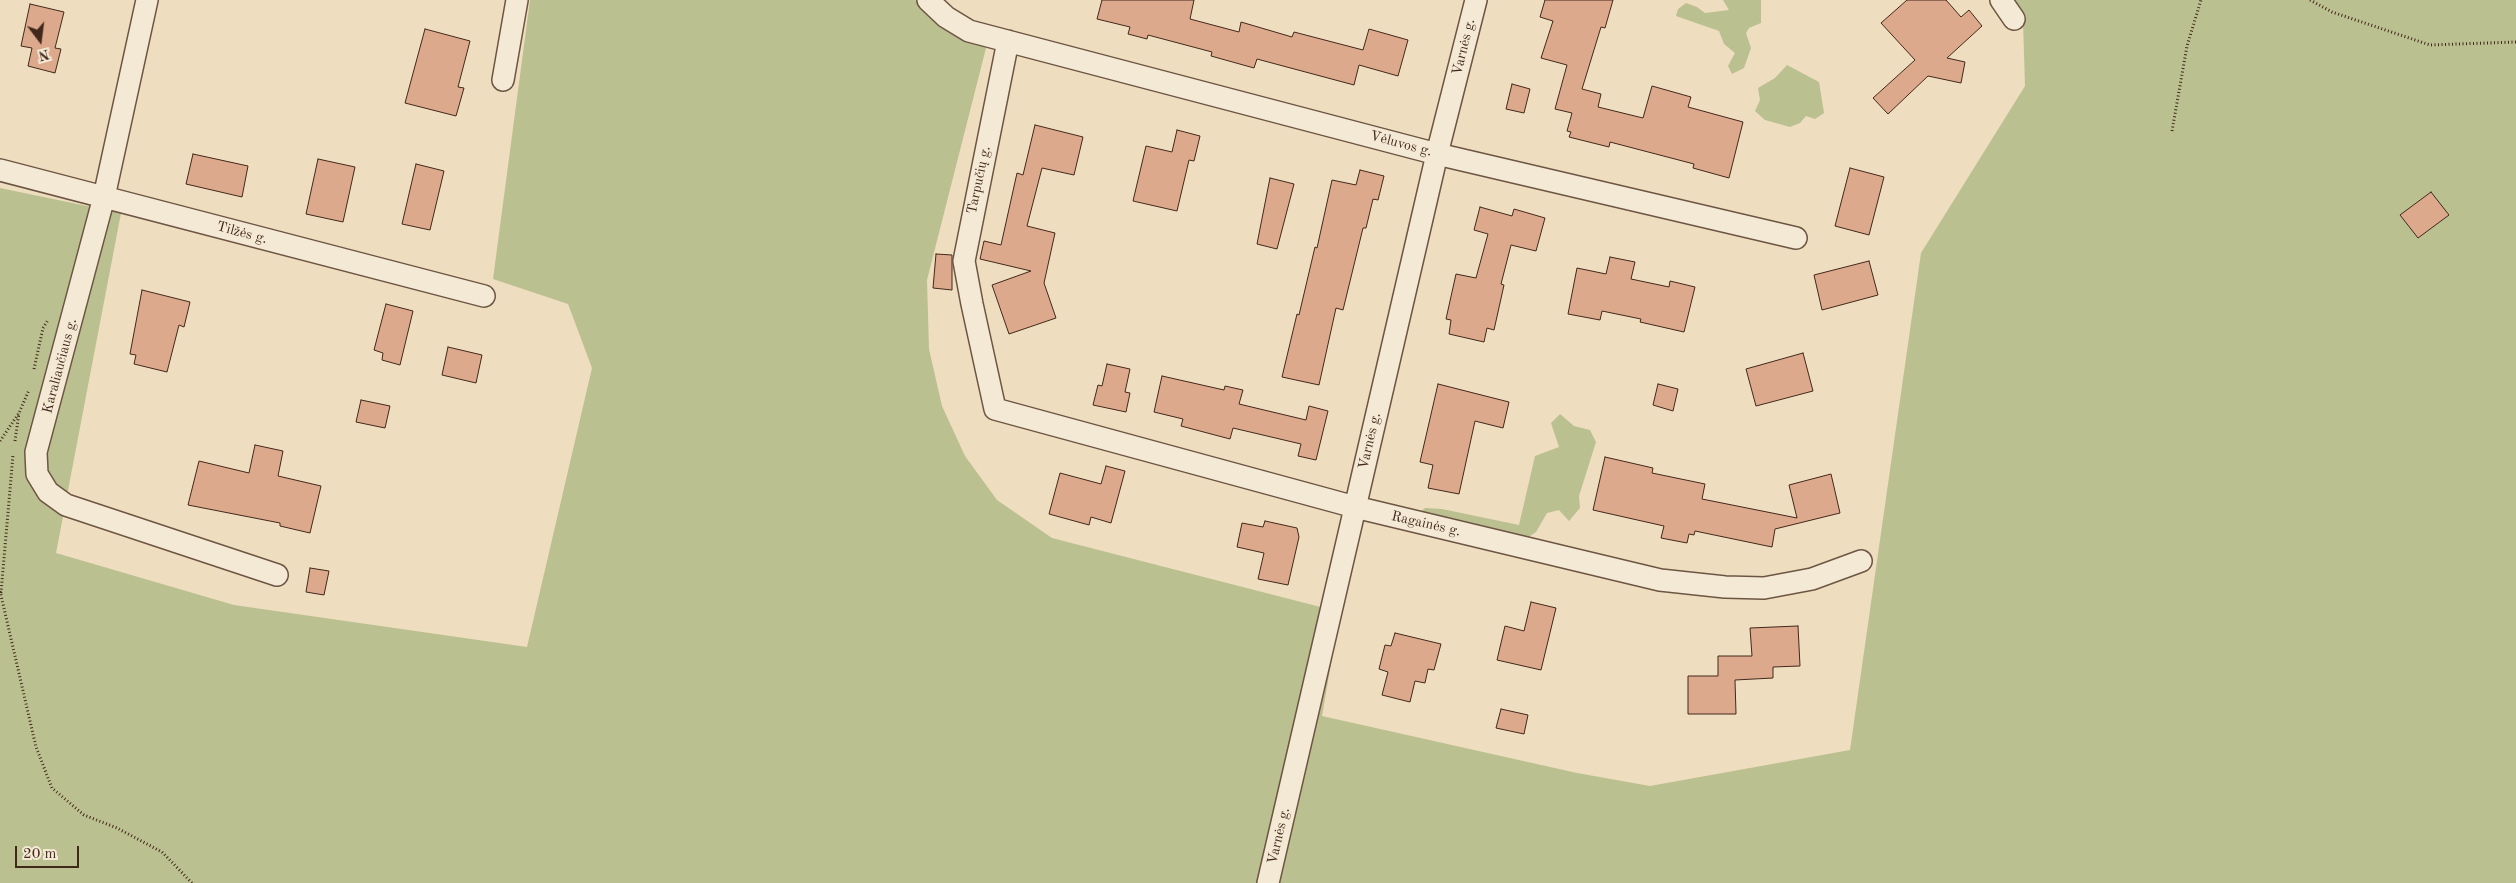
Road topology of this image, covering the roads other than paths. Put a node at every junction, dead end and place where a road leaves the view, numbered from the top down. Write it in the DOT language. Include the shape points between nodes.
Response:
graph roads {
  1 [pos="147,0"];
  2 [pos="517,0"];
  3 [pos="928,0"];
  4 [pos="1476,0"];
  5 [pos="2001,0"];
  6 [pos="2014,19"];
  7 [pos="1008,41"];
  8 [pos="503,80"];
  9 [pos="1437,154"];
  10 [pos="0,170"];
  11 [pos="104,197"];
  12 [pos="1796,238"];
  13 [pos="484,296"];
  14 [pos="996,409"];
  15 [pos="1355,507"];
  16 [pos="1862,561"];
  17 [pos="277,575"];
  18 [pos="1268,883"];
  1 -- 11 [label="street, Karaliaučiaus g."];
  2 -- 8 [label="street"];
  3 -- 7 [label="street" via="946,17 969,31"];
  4 -- 9 [label="street, Varnės g."];
  5 -- 6 [label="street"];
  7 -- 9 [label="street, Vėluvos g."];
  7 -- 14 [label="street, Tarpučių g." via="964,260"];
  9 -- 12 [label="street, Vėluvos g."];
  9 -- 15 [label="street, Varnės g."];
  10 -- 11 [label="street, Tilžės g."];
  11 -- 13 [label="street, Tilžės g."];
  11 -- 17 [label="street, Karaliaučiaus g." via="36,452 37,474 48,492 66,505"];
  14 -- 15 [label="street, Ragainės g."];
  15 -- 16 [label="street, Ragainės g." via="1660,580 1724,587 1764,588 1812,579"];
  15 -- 18 [label="street, Varnės g."];
}
